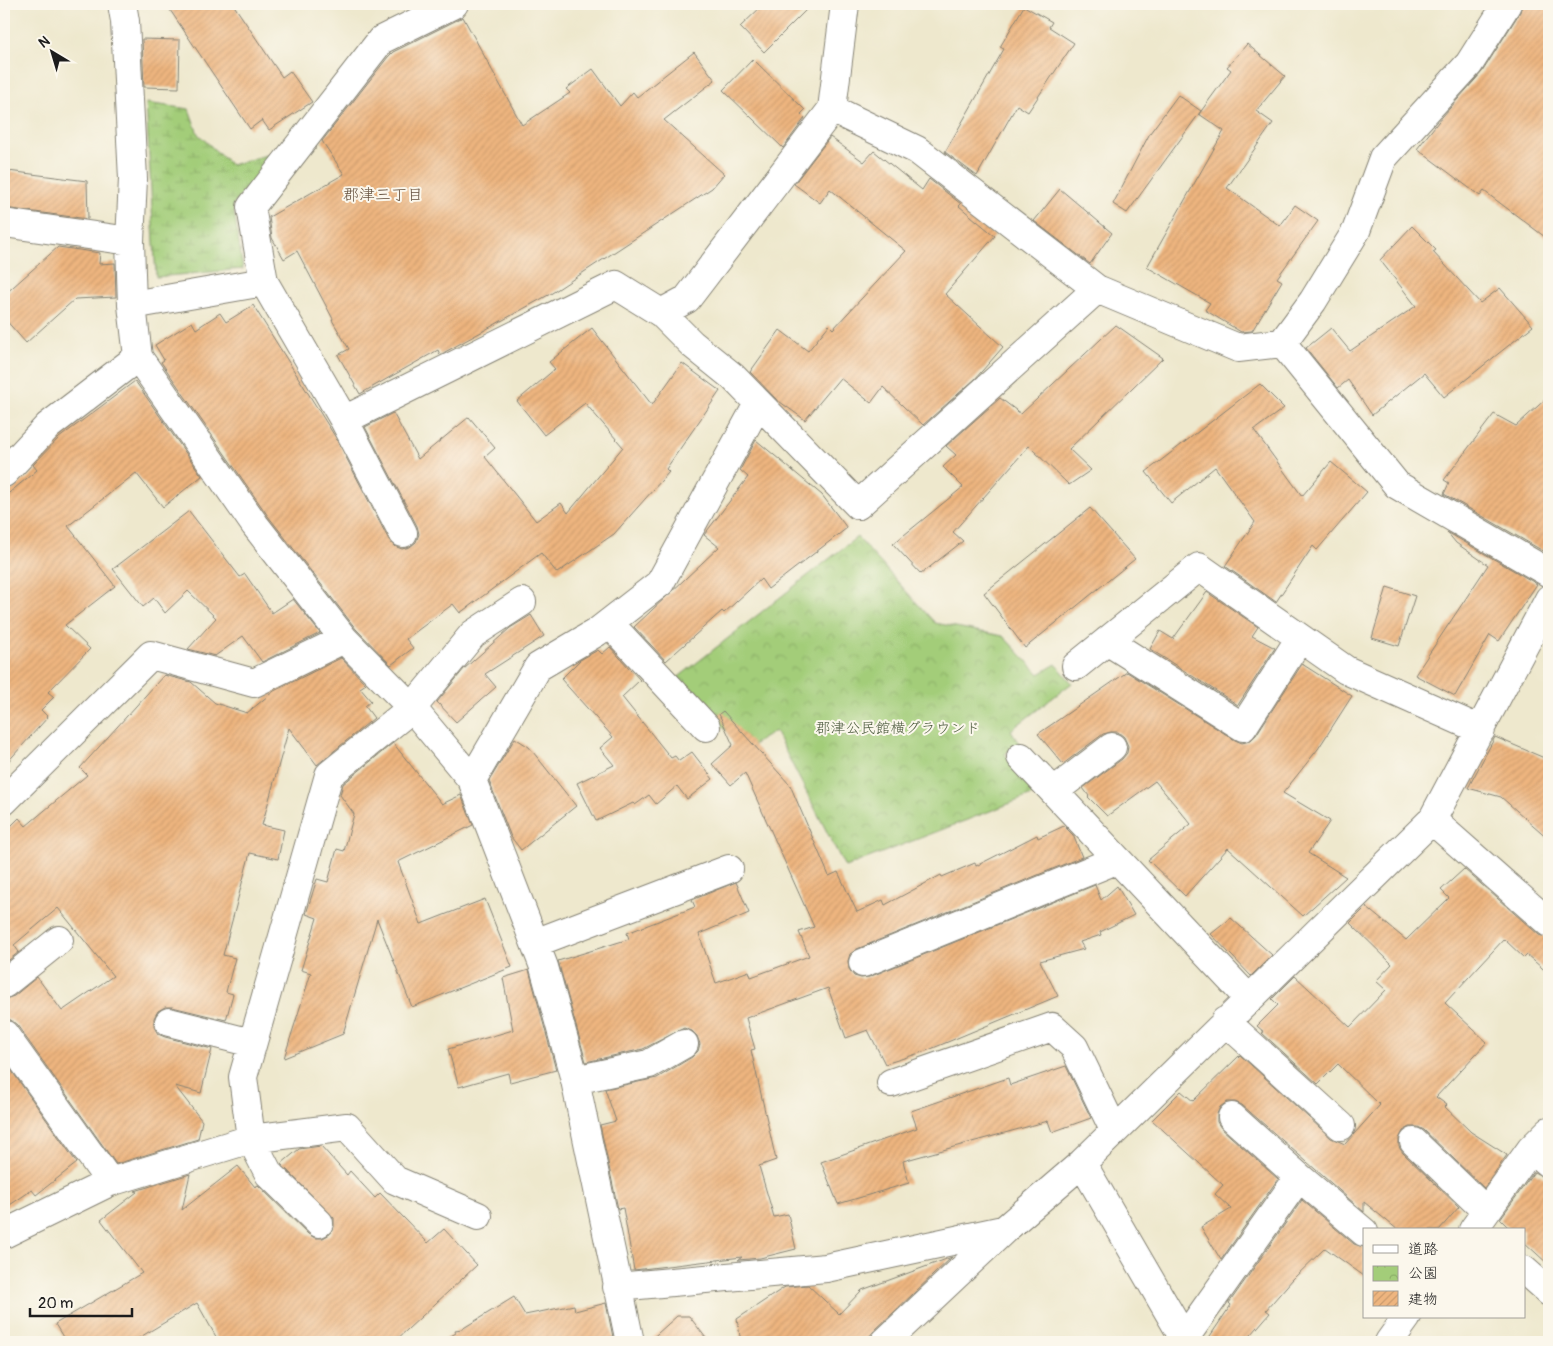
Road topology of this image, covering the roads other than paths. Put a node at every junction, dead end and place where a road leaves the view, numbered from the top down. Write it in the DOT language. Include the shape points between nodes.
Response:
graph roads {
  1 [pos="122,4"];
  2 [pos="454,4"];
  3 [pos="845,4"];
  4 [pos="1507,4"];
  5 [pos="832,109"];
  6 [pos="4,223"];
  7 [pos="130,241"];
  8 [pos="264,282"];
  9 [pos="1097,289"];
  10 [pos="132,305"];
  11 [pos="661,313"];
  12 [pos="1282,343"];
  13 [pos="138,357"];
  14 [pos="758,404"];
  15 [pos="344,420"];
  16 [pos="4,473"];
  17 [pos="403,533"];
  18 [pos="1549,573"];
  19 [pos="1549,599"];
  20 [pos="522,602"];
  21 [pos="609,623"];
  22 [pos="1300,638"];
  23 [pos="344,639"];
  24 [pos="1107,640"];
  25 [pos="1076,666"];
  26 [pos="412,708"];
  27 [pos="706,727"];
  28 [pos="1481,730"];
  29 [pos="1112,748"];
  30 [pos="1021,757"];
  31 [pos="472,780"];
  32 [pos="1054,791"];
  33 [pos="4,801"];
  34 [pos="1432,820"];
  35 [pos="1116,860"];
  36 [pos="729,869"];
  37 [pos="1549,923"];
  38 [pos="59,940"];
  39 [pos="535,943"];
  40 [pos="863,963"];
  41 [pos="4,984"];
  42 [pos="1248,998"];
  43 [pos="1225,1021"];
  44 [pos="169,1022"];
  45 [pos="4,1034"];
  46 [pos="252,1043"];
  47 [pos="684,1044"];
  48 [pos="575,1080"];
  49 [pos="892,1083"];
  50 [pos="1232,1117"];
  51 [pos="1340,1126"];
  52 [pos="1114,1130"];
  53 [pos="251,1139"];
  54 [pos="1414,1142"];
  55 [pos="1543,1148"];
  56 [pos="1082,1162"];
  57 [pos="1299,1177"];
  58 [pos="110,1182"];
  59 [pos="478,1216"];
  60 [pos="319,1223"];
  61 [pos="1478,1224"];
  62 [pos="1004,1230"];
  63 [pos="1363,1231"];
  64 [pos="4,1234"];
  65 [pos="1526,1272"];
  66 [pos="617,1287"];
  67 [pos="1549,1292"];
  68 [pos="1406,1318"];
  69 [pos="1185,1341"];
  70 [pos="630,1342"];
  71 [pos="885,1342"];
  72 [pos="1389,1342"];
  1 -- 7 [label="street" via="133,179"];
  2 -- 8 [label="street" via="381,40 251,208"];
  3 -- 5 [label="street"];
  4 -- 12 [label="street" via="1469,64 1383,158 1356,231 1313,301"];
  5 -- 9 [label="street" via="917,150"];
  5 -- 11 [label="street" via="687,298"];
  6 -- 7 [label="street"];
  7 -- 10 [label="street"];
  8 -- 10 [label="street"];
  8 -- 15 [label="street"];
  9 -- 12 [label="street" via="1238,348"];
  9 -- 14 [label="street" via="858,505"];
  10 -- 13 [label="street"];
  11 -- 14 [label="street" via="692,344 733,377"];
  11 -- 15 [label="street" via="616,284"];
  12 -- 18 [label="street" via="1397,485"];
  13 -- 16 [label="street" via="48,426"];
  13 -- 23 [label="street" via="254,525"];
  14 -- 21 [label="street" via="660,583"];
  15 -- 17 [label="street"];
  19 -- 28 [label="street"];
  20 -- 26 [label="street" via="474,634"];
  21 -- 27 [label="street"];
  21 -- 31 [label="street" via="538,666"];
  22 -- 24 [label="street" via="1199,567"];
  22 -- 24 [label="street" via="1243,727"];
  22 -- 28 [label="street" via="1346,670"];
  23 -- 26 [label="street"];
  23 -- 33 [label="street" via="254,683 151,654"];
  24 -- 25 [label="street"];
  26 -- 31 [label="street"];
  26 -- 46 [label="street" via="329,775"];
  28 -- 34 [label="street"];
  29 -- 32 [label="street"];
  30 -- 32 [label="street"];
  31 -- 39 [label="street"];
  32 -- 35 [label="street"];
  34 -- 37 [label="street"];
  34 -- 42 [label="street"];
  35 -- 40 [label="street"];
  35 -- 42 [label="street"];
  36 -- 39 [label="street"];
  38 -- 41 [label="street"];
  39 -- 48 [label="street"];
  42 -- 43 [label="street"];
  43 -- 51 [label="street"];
  43 -- 52 [label="street"];
  44 -- 46 [label="street"];
  45 -- 58 [label="street"];
  46 -- 53 [label="street" via="243,1077"];
  47 -- 48 [label="street" via="649,1064"];
  48 -- 66 [label="street"];
  49 -- 52 [label="street" via="1052,1026 1074,1047"];
  50 -- 57 [label="street"];
  52 -- 56 [label="street"];
  53 -- 58 [label="street"];
  53 -- 59 [label="street" via="347,1127 395,1180"];
  53 -- 60 [label="street" via="269,1174"];
  54 -- 61 [label="street"];
  55 -- 61 [label="street"];
  56 -- 62 [label="street"];
  56 -- 69 [label="street"];
  57 -- 63 [label="street"];
  57 -- 69 [label="street"];
  58 -- 64 [label="street"];
  62 -- 66 [label="street" via="826,1268"];
  62 -- 71 [label="street"];
  65 -- 67 [label="street"];
  66 -- 70 [label="street"];
  68 -- 72 [label="street"];
}
